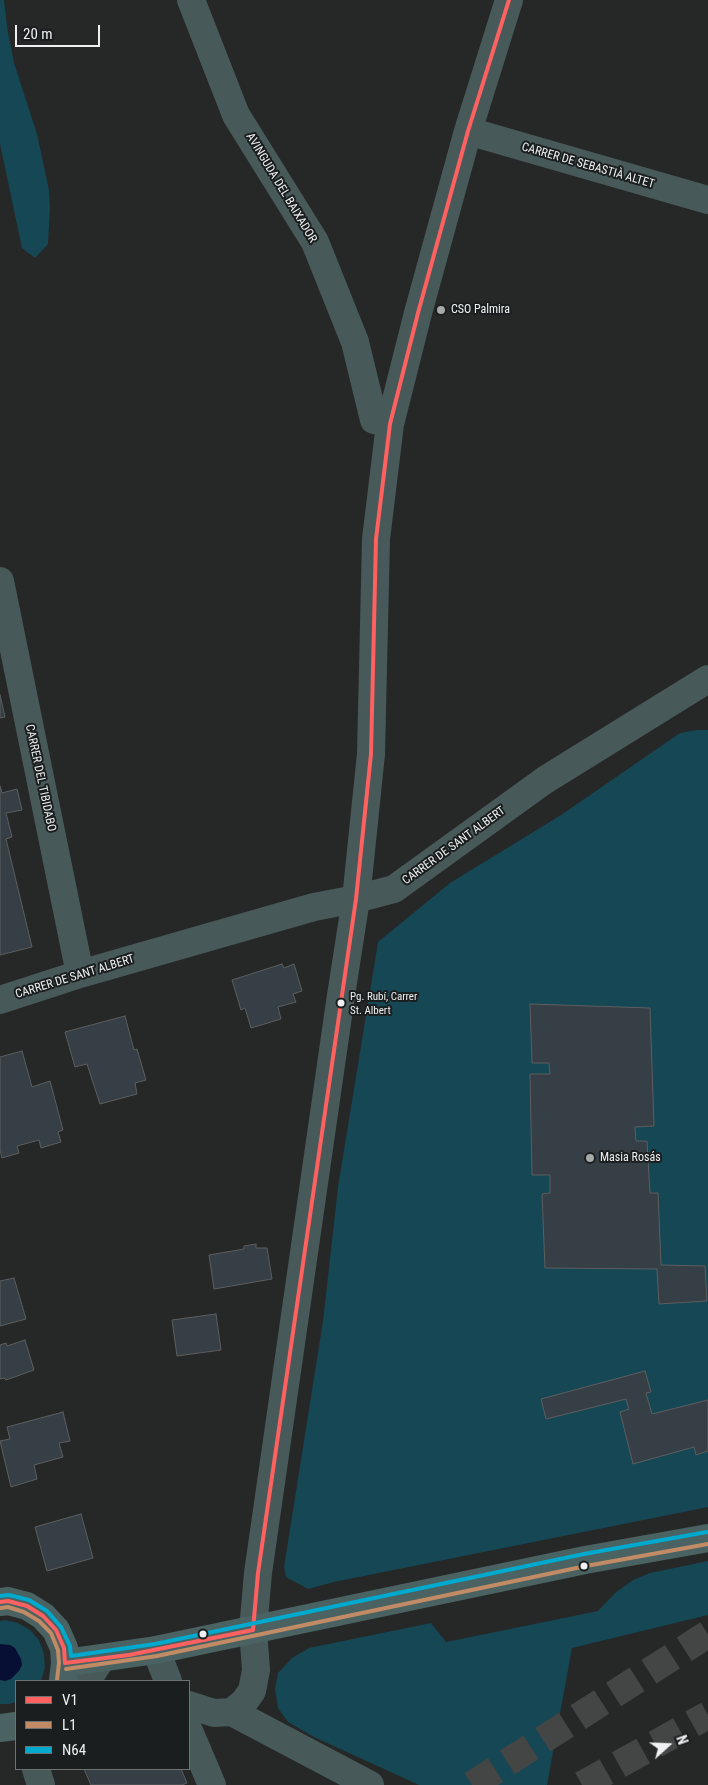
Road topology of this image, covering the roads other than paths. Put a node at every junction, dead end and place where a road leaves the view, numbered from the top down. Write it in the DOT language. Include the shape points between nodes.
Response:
graph roads {
  1 [pos="191,0"];
  2 [pos="509,0"];
  3 [pos="468,131"];
  4 [pos="708,200"];
  5 [pos="390,424"];
  6 [pos="0,581"];
  7 [pos="708,679"];
  8 [pos="356,899"];
  9 [pos="80,974"];
  10 [pos="0,1000"];
  11 [pos="708,1538"];
  12 [pos="0,1602"];
  13 [pos="253,1630"];
  14 [pos="156,1650"];
  15 [pos="101,1658"];
  16 [pos="64,1672"];
  17 [pos="88,1680"];
  18 [pos="168,1680"];
  19 [pos="190,1705"];
  20 [pos="232,1712"];
  21 [pos="15,1726"];
  22 [pos="0,1728"];
  23 [pos="190,1734"];
  24 [pos="36,1770"];
  25 [pos="41,1785"];
  26 [pos="212,1785"];
  27 [pos="370,1785"];
  1 -- 5 [label="street, AVINGUDA DEL BAIXADOR" via="236,115 315,242 356,342 374,420"];
  2 -- 3 [label="street"];
  3 -- 4 [label="street, CARRER DE SEBASTIÀ ALTET"];
  3 -- 5 [label="street"];
  5 -- 8 [label="street" via="376,539 371,754"];
  6 -- 9 [label="street, CARRER DEL TIBIDABO"];
  7 -- 8 [label="street, CARRER DE SANT ALBERT" via="545,780 394,889"];
  8 -- 9 [label="street, CARRER DE SANT ALBERT" via="314,907"];
  8 -- 13 [label="street" via="259,1564"];
  9 -- 10 [label="street, CARRER DE SANT ALBERT"];
  11 -- 13 [label="main road" via="585,1560"];
  12 -- 16 [label="main road" via="27,1606 56,1630 64,1648"];
  13 -- 14 [label="main road"];
  13 -- 20 [label="street" via="256,1670 252,1691"];
  14 -- 15 [label="main road"];
  14 -- 18 [label="street"];
  15 -- 16 [label="main road"];
  15 -- 17 [label="street"];
  19 -- 20 [label="street" via="214,1713"];
  20 -- 27 [label="street"];
  21 -- 22 [label="main road"];
  23 -- 26 [label="street"];
  24 -- 25 [label="street"];
}
